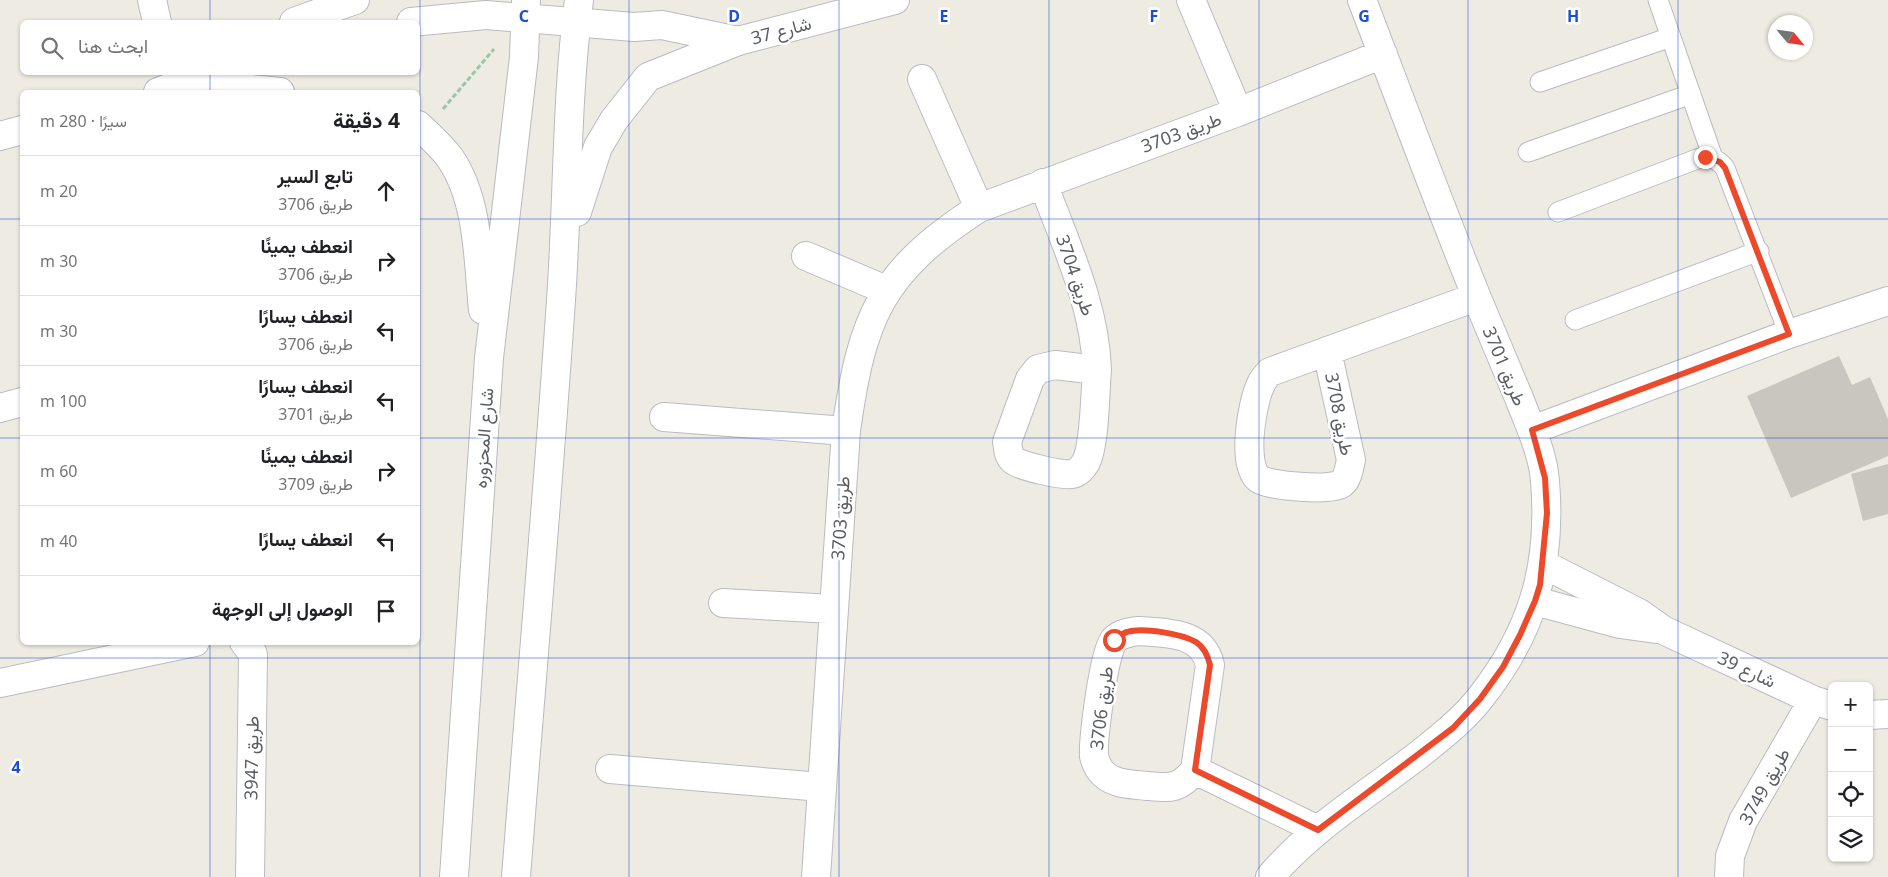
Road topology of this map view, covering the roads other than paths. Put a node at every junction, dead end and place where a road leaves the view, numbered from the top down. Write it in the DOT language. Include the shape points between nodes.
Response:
graph roads {
  1 [pos="152,0"];
  2 [pos="355,0"];
  3 [pos="895,0"];
  4 [pos="1192,0"];
  5 [pos="1362,0"];
  6 [pos="1658,0"];
  7 [pos="525,8"];
  8 [pos="578,11"];
  9 [pos="157,20"];
  10 [pos="300,20"];
  11 [pos="420,21"];
  12 [pos="1671,37"];
  13 [pos="738,41"];
  14 [pos="1383,54"];
  15 [pos="226,76"];
  16 [pos="922,79"];
  17 [pos="1540,82"];
  18 [pos="165,84"];
  19 [pos="273,90"];
  20 [pos="1691,94"];
  21 [pos="1238,112"];
  22 [pos="421,128"];
  23 [pos="20,131"];
  24 [pos="0,136"];
  25 [pos="1528,152"];
  26 [pos="1713,158"];
  27 [pos="1043,182"];
  28 [pos="979,208"];
  29 [pos="1558,212"];
  30 [pos="1759,251"];
  31 [pos="806,256"];
  32 [pos="564,257"];
  33 [pos="886,290"];
  34 [pos="1476,297"];
  35 [pos="1888,302"];
  36 [pos="1575,320"];
  37 [pos="1789,334"];
  38 [pos="1327,351"];
  39 [pos="488,358"];
  40 [pos="1097,370"];
  41 [pos="20,403"];
  42 [pos="0,408"];
  43 [pos="664,417"];
  44 [pos="1532,430"];
  45 [pos="846,431"];
  46 [pos="1543,564"];
  47 [pos="1535,601"];
  48 [pos="722,603"];
  49 [pos="833,609"];
  50 [pos="1662,630"];
  51 [pos="181,645"];
  52 [pos="246,645"];
  53 [pos="0,683"];
  54 [pos="1822,703"];
  55 [pos="1888,714"];
  56 [pos="1873,715"];
  57 [pos="610,769"];
  58 [pos="1195,770"];
  59 [pos="821,787"];
  60 [pos="1318,830"];
  61 [pos="250,877"];
  62 [pos="454,877"];
  63 [pos="516,877"];
  64 [pos="816,877"];
  65 [pos="1270,877"];
  66 [pos="1729,877"];
  1 -- 9 [label="street"];
  2 -- 10 [label="street"];
  3 -- 13 [label="street, شارع 37"];
  4 -- 21 [label="street"];
  5 -- 14 [label="street, طريق 3701"];
  6 -- 12 [label="lane"];
  7 -- 8 [label="street, شارع 37"];
  7 -- 11 [label="street, شارع 37"];
  7 -- 39 [label="street, شارع المحزوره" via="524,57"];
  8 -- 13 [label="street, شارع 37" via="634,27 662,25"];
  8 -- 32 [label="street"];
  12 -- 17 [label="lane"];
  12 -- 20 [label="lane"];
  13 -- 32 [label="street" via="648,77 635,91 598,147"];
  14 -- 21 [label="street, طريق 3703"];
  14 -- 34 [label="street, طريق 3701"];
  15 -- 18 [label="street"];
  15 -- 19 [label="street"];
  16 -- 28 [label="street"];
  20 -- 25 [label="lane"];
  20 -- 26 [label="lane"];
  21 -- 27 [label="street, طريق 3703"];
  22 -- 39 [label="street" via="449,157 462,181 474,227"];
  23 -- 24 [label="street"];
  26 -- 29 [label="lane" via="1697,159"];
  26 -- 30 [label="lane" via="1725,168"];
  27 -- 28 [label="street, طريق 3703"];
  27 -- 40 [label="street, طريق 3704" via="1092,317"];
  28 -- 33 [label="street, طريق 3703" via="906,264"];
  30 -- 36 [label="lane"];
  30 -- 37 [label="lane"];
  31 -- 33 [label="street"];
  32 -- 63 [label="street"];
  33 -- 45 [label="street, طريق 3703" via="860,349"];
  34 -- 38 [label="street, طريق 3708"];
  34 -- 44 [label="street, طريق 3701"];
  35 -- 37 [label="street"];
  37 -- 44 [label="street"];
  38 -- 38 [label="street, طريق 3708" via="1270,372 1262,382 1252,414 1249,461 1260,480 1334,488 1343,484 1349,473 1351,460"];
  39 -- 62 [label="street, شارع المحزوره"];
  41 -- 42 [label="street"];
  43 -- 45 [label="street"];
  44 -- 46 [label="street, طريق 3701" via="1545,478 1547,513"];
  45 -- 49 [label="street, طريق 3703"];
  46 -- 47 [label="street, طريق 3701"];
  46 -- 50 [label="street, شارع 39" via="1639,613"];
  47 -- 50 [label="street, شارع 39" via="1620,624"];
  47 -- 60 [label="street, طريق 3701" via="1503,667 1453,728"];
  48 -- 49 [label="street"];
  49 -- 59 [label="street, طريق 3703"];
  50 -- 54 [label="street, شارع 39"];
  51 -- 53 [label="street"];
  52 -- 61 [label="street, طريق 3947" via="253,654"];
  54 -- 66 [label="street, طريق 3749" via="1743,821 1730,856"];
  55 -- 56 [label="street"];
  57 -- 59 [label="street"];
  58 -- 58 [label="street, طريق 3706" via="1184,783 1170,788 1112,780 1100,770 1094,758 1107,656 1114,640 1127,632 1179,636 1197,643 1207,652 1210,665"];
  58 -- 60 [label="street"];
  59 -- 64 [label="street, طريق 3703"];
  60 -- 65 [label="street, طريق 3701"];
}
